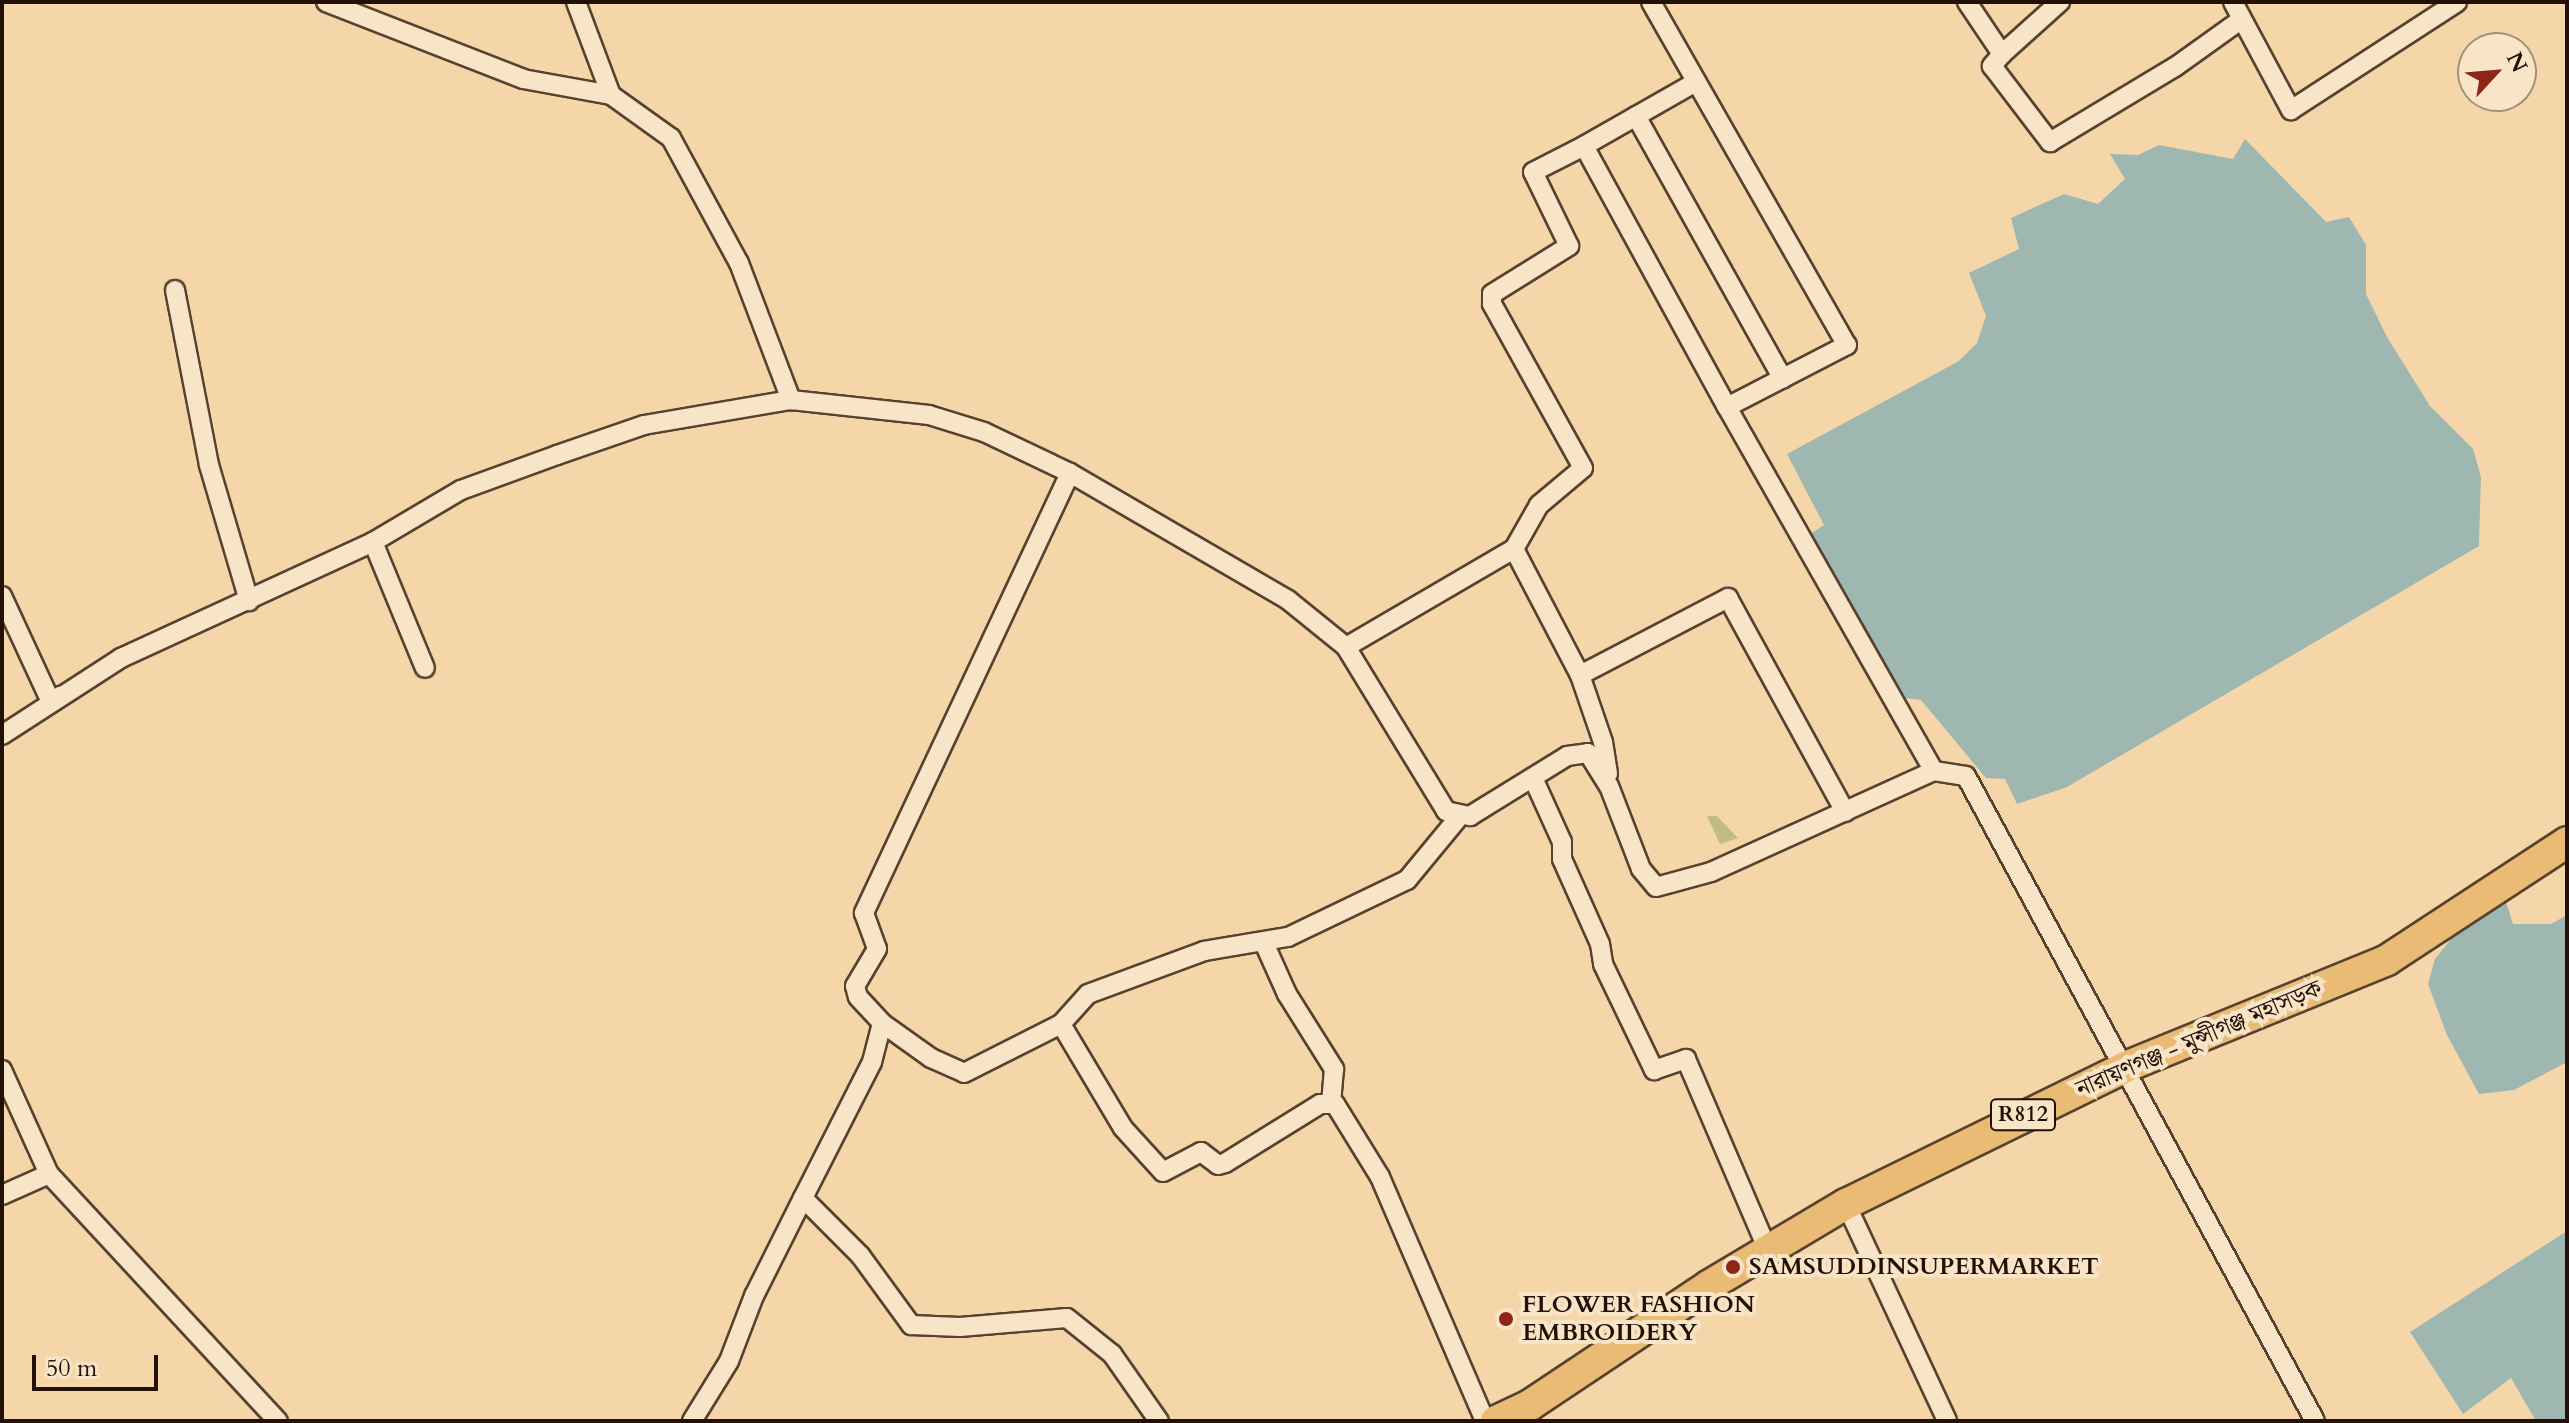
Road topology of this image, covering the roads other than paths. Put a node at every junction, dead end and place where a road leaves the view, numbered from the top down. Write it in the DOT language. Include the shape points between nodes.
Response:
graph roads {
  1 [pos="326,2"];
  2 [pos="576,2"];
  3 [pos="1651,2"];
  4 [pos="1967,2"];
  5 [pos="2060,2"];
  6 [pos="2233,2"];
  7 [pos="2457,2"];
  8 [pos="2242,19"];
  9 [pos="2002,54"];
  10 [pos="1696,82"];
  11 [pos="611,95"];
  12 [pos="1636,116"];
  13 [pos="1584,146"];
  14 [pos="175,290"];
  15 [pos="1783,379"];
  16 [pos="791,400"];
  17 [pos="1727,407"];
  18 [pos="1070,473"];
  19 [pos="373,542"];
  20 [pos="1514,549"];
  21 [pos="2,596"];
  22 [pos="249,601"];
  23 [pos="1346,647"];
  24 [pos="425,668"];
  25 [pos="1580,675"];
  26 [pos="66,693"];
  27 [pos="2,735"];
  28 [pos="1934,771"];
  29 [pos="1533,778"];
  30 [pos="1609,786"];
  31 [pos="1845,812"];
  32 [pos="1459,817"];
  33 [pos="2567,842"];
  34 [pos="1265,945"];
  35 [pos="882,1023"];
  36 [pos="1061,1024"];
  37 [pos="2123,1068"];
  38 [pos="2,1070"];
  39 [pos="1331,1102"];
  40 [pos="49,1174"];
  41 [pos="2,1195"];
  42 [pos="803,1198"];
  43 [pos="1846,1204"];
  44 [pos="1768,1250"];
  45 [pos="278,1421"];
  46 [pos="692,1421"];
  47 [pos="1159,1421"];
  48 [pos="1485,1421"];
  49 [pos="1496,1421"];
  50 [pos="1947,1421"];
  51 [pos="2315,1421"];
  1 -- 11 [label="street" via="523,79"];
  2 -- 11 [label="street"];
  3 -- 10 [label="street"];
  4 -- 9 [label="street"];
  5 -- 9 [label="street"];
  6 -- 8 [label="street"];
  7 -- 8 [label="street" via="2291,110"];
  8 -- 9 [label="street" via="2175,67 2050,142 1992,66"];
  10 -- 12 [label="street"];
  10 -- 15 [label="street" via="1847,345"];
  11 -- 16 [label="street" via="671,138 739,263"];
  12 -- 13 [label="street"];
  12 -- 15 [label="street"];
  13 -- 17 [label="street"];
  13 -- 20 [label="street" via="1533,172 1569,246 1492,294 1492,304 1583,468 1539,505"];
  14 -- 22 [label="street" via="209,465"];
  15 -- 17 [label="street"];
  16 -- 18 [label="street" via="929,415 984,432"];
  16 -- 19 [label="street" via="630,430 461,490"];
  17 -- 28 [label="street"];
  18 -- 23 [label="street" via="1288,600"];
  18 -- 35 [label="street" via="864,913 877,949 855,986 858,997"];
  19 -- 22 [label="street"];
  19 -- 24 [label="street"];
  20 -- 23 [label="street"];
  20 -- 25 [label="street"];
  21 -- 26 [label="street" via="51,702"];
  22 -- 26 [label="street" via="121,658"];
  23 -- 32 [label="street" via="1438,801"];
  25 -- 30 [label="street" via="1603,742"];
  25 -- 31 [label="street" via="1728,598"];
  26 -- 27 [label="street"];
  28 -- 31 [label="street"];
  28 -- 37 [label="street" via="1966,776"];
  29 -- 30 [label="street" via="1567,756 1588,753"];
  29 -- 32 [label="street" via="1482,811"];
  29 -- 44 [label="street" via="1562,842 1562,859 1600,944 1603,964 1647,1056 1656,1071 1686,1059"];
  30 -- 31 [label="street" via="1641,869 1656,887 1711,872"];
  32 -- 34 [label="street" via="1407,880"];
  33 -- 37 [label="main road, নারায়ণগঞ্জ - মুন্সীগঞ্জ মহাসড়ক / R812" via="2387,960"];
  34 -- 36 [label="street" via="1229,944 1088,994"];
  34 -- 39 [label="street" via="1334,1069"];
  35 -- 36 [label="street" via="931,1058 964,1073"];
  35 -- 42 [label="street" via="872,1062"];
  36 -- 39 [label="street" via="1123,1128 1163,1172 1201,1152 1218,1165 1225,1163"];
  37 -- 43 [label="main road, নারায়ণগঞ্জ - মুন্সীগঞ্জ মহাসড়ক / R812"];
  37 -- 51 [label="street"];
  38 -- 40 [label="street"];
  39 -- 48 [label="street" via="1380,1177"];
  40 -- 41 [label="street"];
  40 -- 45 [label="street"];
  42 -- 46 [label="street" via="754,1296 729,1361"];
  42 -- 47 [label="street" via="860,1255 911,1325 960,1327 1067,1318 1112,1354"];
  43 -- 44 [label="main road, নারায়ণগঞ্জ - মুন্সীগঞ্জ মহাসড়ক / R812"];
  43 -- 50 [label="street"];
  44 -- 49 [label="main road, নারায়ণগঞ্জ - মুন্সীগঞ্জ মহাসড়ক / R812" via="1530,1405"];
}
